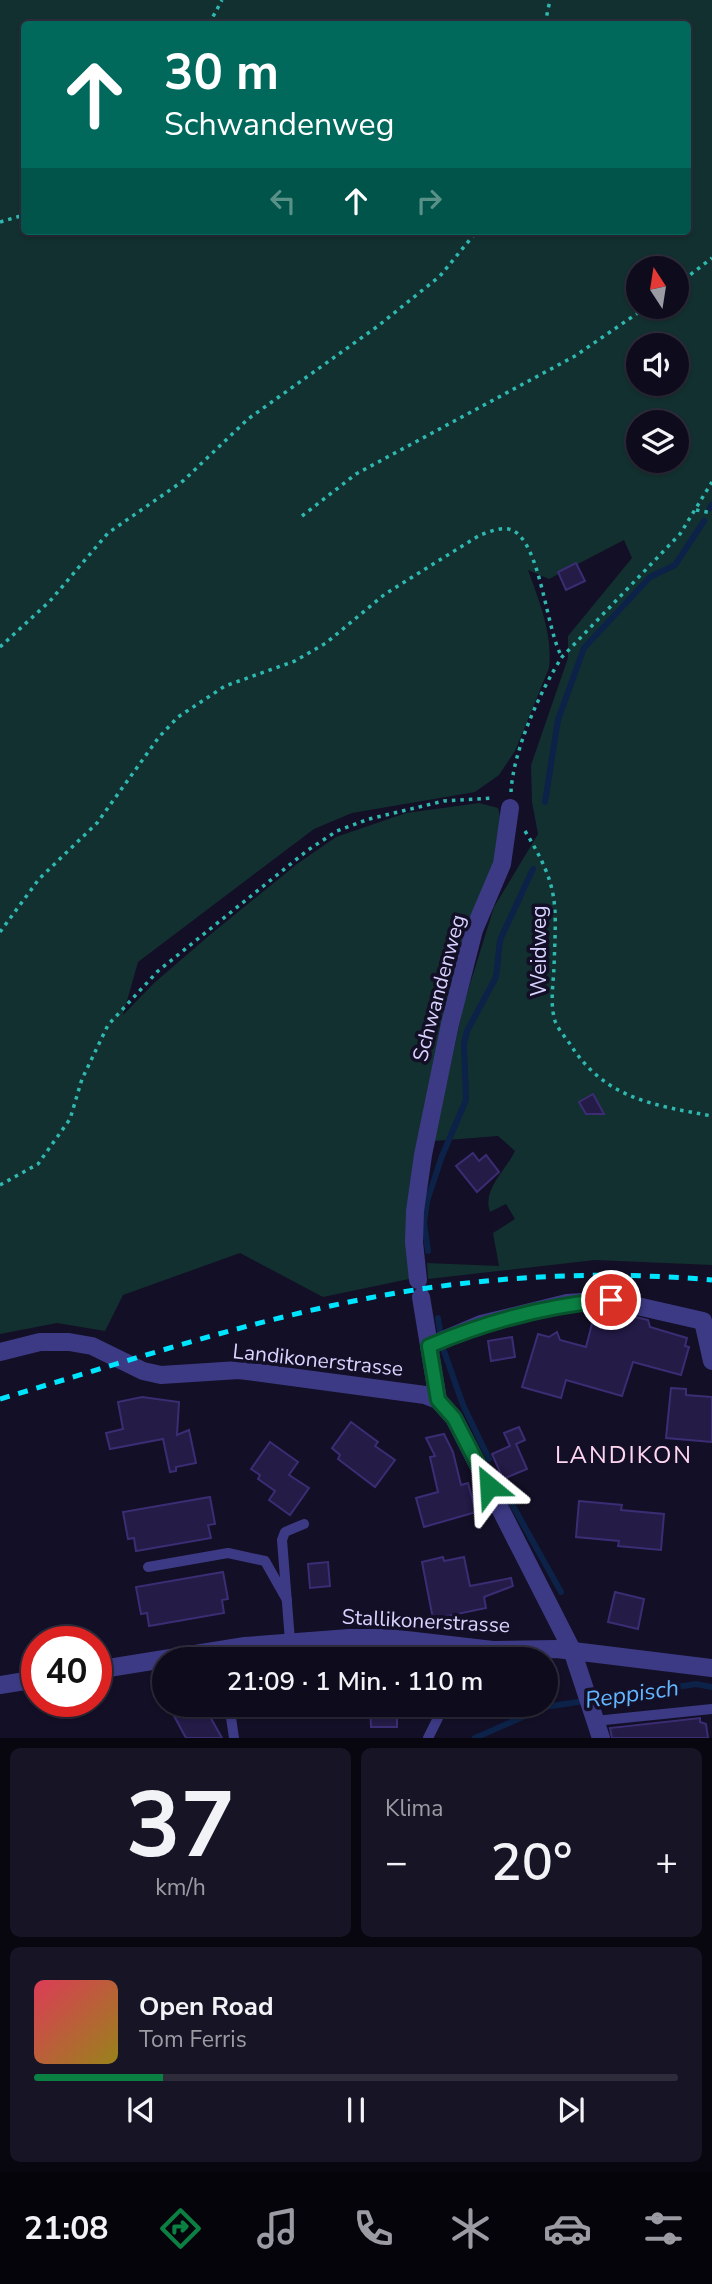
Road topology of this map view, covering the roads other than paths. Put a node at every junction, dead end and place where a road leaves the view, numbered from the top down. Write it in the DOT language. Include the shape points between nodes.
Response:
graph roads {
  1 [pos="510,808"];
  2 [pos="429,1346"];
  3 [pos="0,1352"];
  4 [pos="712,1361"];
  5 [pos="438,1400"];
  6 [pos="304,1524"];
  7 [pos="148,1567"];
  8 [pos="287,1600"];
  9 [pos="290,1641"];
  10 [pos="253,1647"];
  11 [pos="460,1647"];
  12 [pos="572,1650"];
  13 [pos="558,1651"];
  14 [pos="152,1662"];
  15 [pos="112,1668"];
  16 [pos="712,1668"];
  17 [pos="21,1682"];
  18 [pos="0,1685"];
  19 [pos="712,1709"];
  20 [pos="231,1717"];
  21 [pos="438,1717"];
  22 [pos="596,1724"];
  23 [pos="233,1738"];
  24 [pos="428,1738"];
  1 -- 2 [label="street, Schwandenweg" via="502,864 474,930 423,1155 414,1242"];
  2 -- 4 [label="street, Landikonerstrasse" via="481,1324 567,1303 611,1300 703,1321"];
  2 -- 5 [label="street, Schwandenweg"];
  3 -- 5 [label="street, Landikonerstrasse" via="40,1342 69,1342 92,1346 161,1375 239,1370"];
  5 -- 12 [label="street" via="454,1418"];
  6 -- 8 [label="lane" via="285,1532 282,1540"];
  7 -- 8 [label="lane" via="228,1553 265,1561"];
  8 -- 9 [label="lane"];
  9 -- 10 [label="street, Stallikonerstrasse"];
  9 -- 11 [label="street, Stallikonerstrasse" via="389,1638"];
  12 -- 13 [label="street, Stallikonerstrasse"];
  12 -- 16 [label="street, Stallikonerstrasse"];
  12 -- 22 [label="street"];
  14 -- 15 [label="street, Stallikonerstrasse"];
  17 -- 18 [label="street"];
  19 -- 22 [label="lane"];
  20 -- 23 [label="lane"];
  21 -- 24 [label="lane"];
}
